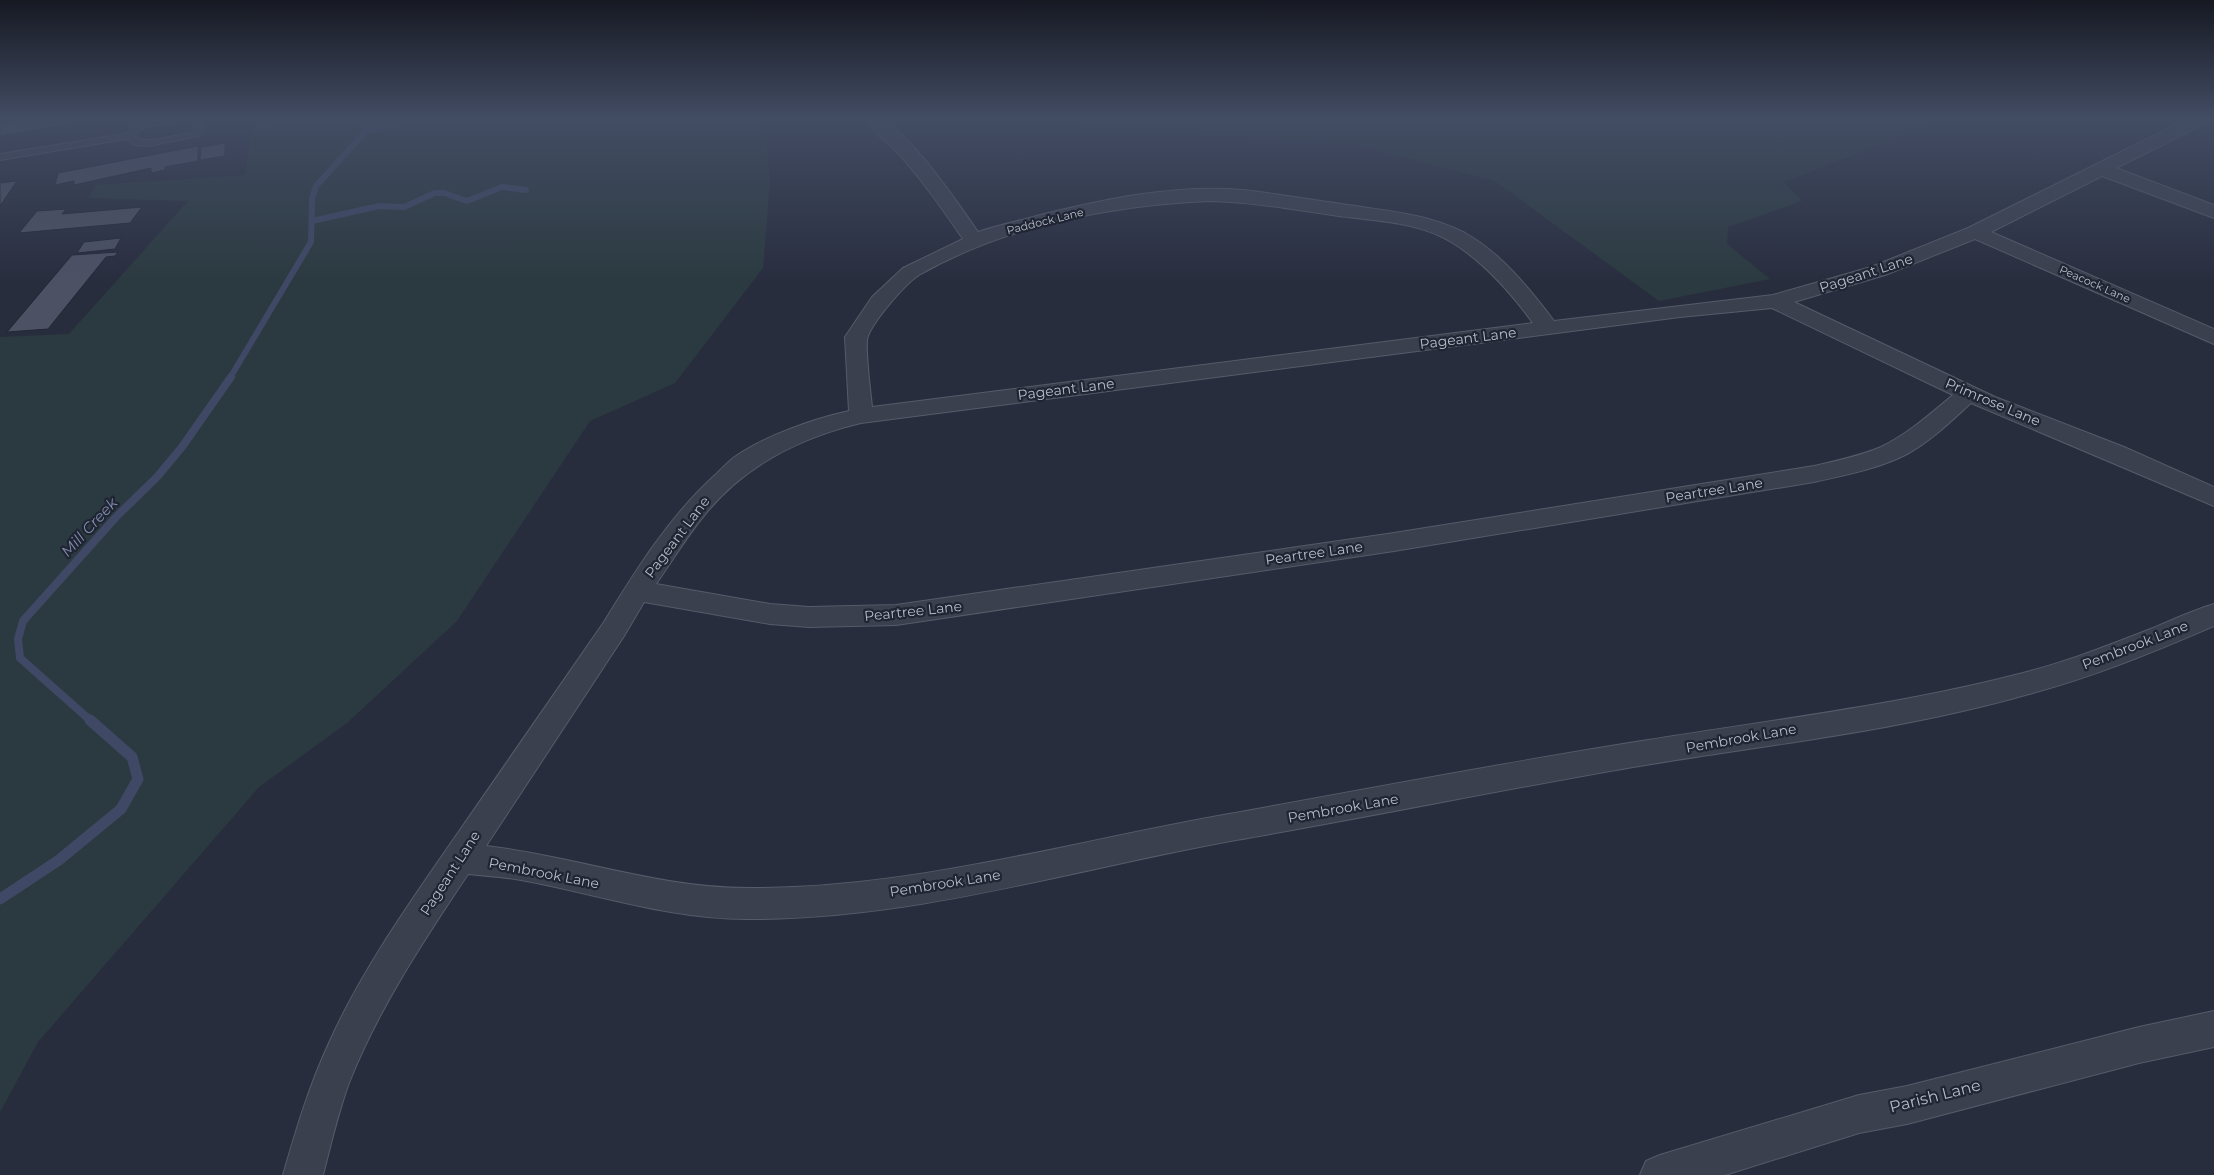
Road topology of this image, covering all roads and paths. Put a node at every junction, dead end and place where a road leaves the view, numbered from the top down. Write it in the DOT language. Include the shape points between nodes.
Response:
graph roads {
  1 [pos="924,174"];
  2 [pos="2092,174"];
  3 [pos="2111,174"];
  4 [pos="2214,212"];
  5 [pos="1975,232"];
  6 [pos="974,241"];
  7 [pos="1775,301"];
  8 [pos="1548,328"];
  9 [pos="2214,337"];
  10 [pos="1969,393"];
  11 [pos="861,416"];
  12 [pos="2214,497"];
  13 [pos="637,592"];
  14 [pos="2214,614"];
  15 [pos="460,858"];
  16 [pos="2214,1030"];
  17 [pos="303,1175"];
  18 [pos="1660,1175"];
  1 -- 6 [label="street"];
  2 -- 5 [label="street, Pageant Lane"];
  3 -- 4 [label="street"];
  5 -- 7 [label="street, Pageant Lane" via="1878,271"];
  5 -- 9 [label="street, Peacock Lane"];
  6 -- 8 [label="street, Paddock Lane" via="1086,210 1162,197 1215,194 1359,212 1422,222 1458,238 1494,264"];
  6 -- 11 [label="street, Paddock Lane" via="910,272 880,302 856,337"];
  7 -- 8 [label="street, Pageant Lane"];
  7 -- 10 [label="street, Primrose Lane"];
  8 -- 11 [label="street, Pageant Lane"];
  10 -- 12 [label="street, Primrose Lane"];
  10 -- 13 [label="street, Peartree Lane" via="1937,421 1890,452 1833,470 1394,542 896,615 809,617 770,614"];
  11 -- 13 [label="street, Pageant Lane" via="803,433 744,462 698,505"];
  13 -- 15 [label="street, Pageant Lane"];
  14 -- 15 [label="street, Pembrook Lane" via="2079,667 2005,689 1210,831 1062,863 904,890 800,902 704,903 520,866"];
  15 -- 17 [label="street, Pageant Lane" via="403,945 342,1057 320,1112"];
  16 -- 18 [label="street, Parish Lane" via="2139,1045 1907,1105 1859,1114"];
}
